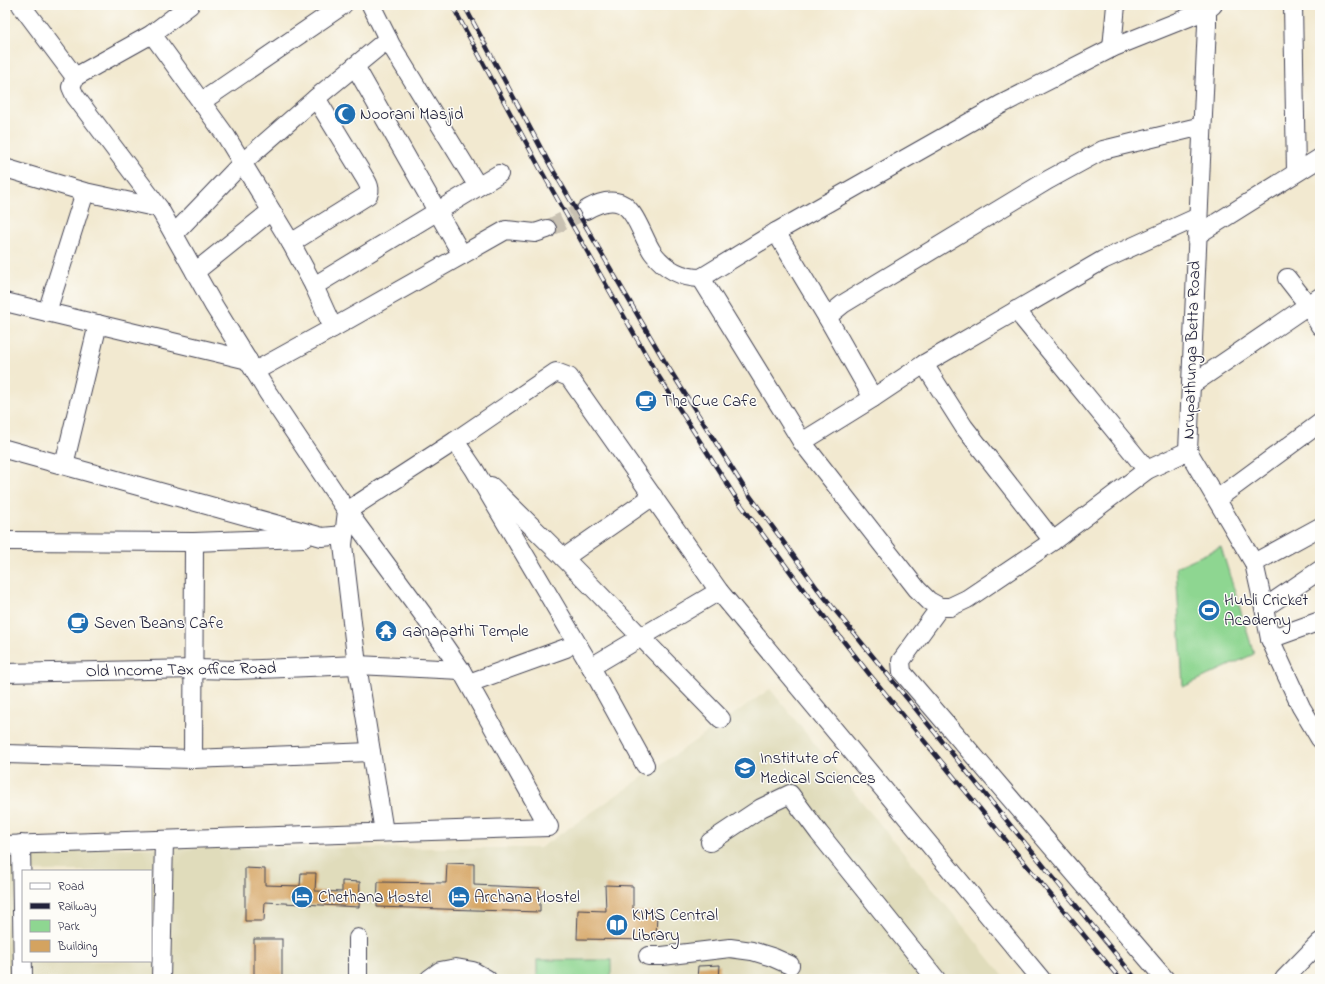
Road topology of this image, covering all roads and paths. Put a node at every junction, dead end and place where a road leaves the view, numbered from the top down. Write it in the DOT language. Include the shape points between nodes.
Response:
graph roads {
  1 [pos="21,5"];
  2 [pos="190,5"];
  3 [pos="343,5"];
  4 [pos="371,5"];
  5 [pos="1116,5"];
  6 [pos="1293,5"];
  7 [pos="1208,7"];
  8 [pos="152,34"];
  9 [pos="388,39"];
  10 [pos="1112,48"];
  11 [pos="355,66"];
  12 [pos="76,78"];
  13 [pos="316,98"];
  14 [pos="201,102"];
  15 [pos="1202,126"];
  16 [pos="1320,158"];
  17 [pos="242,163"];
  18 [pos="5,168"];
  19 [pos="1296,172"];
  20 [pos="499,174"];
  21 [pos="477,187"];
  22 [pos="86,192"];
  23 [pos="159,208"];
  24 [pos="586,210"];
  25 [pos="271,211"];
  26 [pos="437,211"];
  27 [pos="1198,217"];
  28 [pos="547,229"];
  29 [pos="776,232"];
  30 [pos="174,234"];
  31 [pos="1197,235"];
  32 [pos="291,243"];
  33 [pos="462,255"];
  34 [pos="195,272"];
  35 [pos="701,278"];
  36 [pos="1287,278"];
  37 [pos="314,286"];
  38 [pos="1314,301"];
  39 [pos="5,302"];
  40 [pos="1016,310"];
  41 [pos="48,312"];
  42 [pos="827,317"];
  43 [pos="98,324"];
  44 [pos="1320,326"];
  45 [pos="333,328"];
  46 [pos="924,364"];
  47 [pos="252,366"];
  48 [pos="1191,385"];
  49 [pos="873,398"];
  50 [pos="1320,424"];
  51 [pos="455,441"];
  52 [pos="802,442"];
  53 [pos="5,449"];
  54 [pos="1188,450"];
  55 [pos="64,465"];
  56 [pos="474,469"];
  57 [pos="1147,470"];
  58 [pos="653,496"];
  59 [pos="1216,499"];
  60 [pos="347,511"];
  61 [pos="1320,527"];
  62 [pos="344,535"];
  63 [pos="322,537"];
  64 [pos="5,541"];
  65 [pos="1053,541"];
  66 [pos="194,542"];
  67 [pos="564,558"];
  68 [pos="1254,563"];
  69 [pos="1320,570"];
  70 [pos="720,591"];
  71 [pos="940,607"];
  72 [pos="1264,608"];
  73 [pos="1320,621"];
  74 [pos="642,638"];
  75 [pos="1270,639"];
  76 [pos="566,648"];
  77 [pos="357,664"];
  78 [pos="591,668"];
  79 [pos="194,669"];
  80 [pos="5,673"];
  81 [pos="465,677"];
  82 [pos="721,719"];
  83 [pos="1320,740"];
  84 [pos="371,752"];
  85 [pos="5,754"];
  86 [pos="193,760"];
  87 [pos="645,765"];
  88 [pos="384,832"];
  89 [pos="164,840"];
  90 [pos="710,842"];
  91 [pos="13,844"];
  92 [pos="358,938"];
  93 [pos="1320,942"];
  94 [pos="648,956"];
  95 [pos="790,965"];
  96 [pos="23,977"];
  97 [pos="161,979"];
  98 [pos="358,979"];
  99 [pos="429,979"];
  100 [pos="487,979"];
  101 [pos="936,979"];
  102 [pos="1042,979"];
  103 [pos="1165,979"];
  104 [pos="1284,979"];
  1 -- 12 [label="street"];
  2 -- 8 [label="street"];
  3 -- 14 [label="street"];
  4 -- 9 [label="street"];
  5 -- 10 [label="street"];
  6 -- 19 [label="street"];
  7 -- 10 [label="street"];
  7 -- 15 [label="street, Nrupathunga Betta Road"];
  8 -- 12 [label="street"];
  8 -- 14 [label="street"];
  9 -- 11 [label="street"];
  9 -- 21 [label="street"];
  10 -- 29 [label="street" via="1000,105"];
  11 -- 13 [label="street"];
  11 -- 26 [label="street"];
  12 -- 23 [label="street" via="71,87 75,96"];
  13 -- 17 [label="street"];
  13 -- 32 [label="street" via="370,187 370,191 368,195"];
  14 -- 17 [label="street"];
  15 -- 27 [label="street, Nrupathunga Betta Road"];
  15 -- 42 [label="street" via="1103,150 1028,192 843,304"];
  16 -- 19 [label="street"];
  17 -- 25 [label="street"];
  17 -- 30 [label="street"];
  18 -- 22 [label="street"];
  19 -- 31 [label="street"];
  20 -- 21 [label="street"];
  21 -- 26 [label="street"];
  22 -- 23 [label="street"];
  22 -- 41 [label="street"];
  23 -- 30 [label="street"];
  24 -- 35 [label="street" via="605,202 623,205 635,219 653,252 663,264 689,278"];
  25 -- 32 [label="street"];
  25 -- 34 [label="street"];
  26 -- 33 [label="street"];
  26 -- 37 [label="street"];
  27 -- 31 [label="street, Nrupathunga Betta Road"];
  27 -- 40 [label="street" via="1103,260"];
  28 -- 33 [label="street" via="535,233 506,230"];
  29 -- 35 [label="street"];
  29 -- 42 [label="street"];
  30 -- 34 [label="street"];
  31 -- 48 [label="street, Nrupathunga Betta Road"];
  32 -- 37 [label="street"];
  33 -- 45 [label="street"];
  34 -- 47 [label="street"];
  35 -- 52 [label="street"];
  36 -- 38 [label="street"];
  37 -- 45 [label="street"];
  38 -- 44 [label="street"];
  38 -- 48 [label="street"];
  39 -- 41 [label="street"];
  40 -- 46 [label="street"];
  40 -- 57 [label="street"];
  41 -- 43 [label="street"];
  42 -- 49 [label="street"];
  43 -- 47 [label="street"];
  43 -- 55 [label="street"];
  45 -- 47 [label="street"];
  46 -- 49 [label="street"];
  46 -- 65 [label="street" via="964,427"];
  47 -- 60 [label="street"];
  48 -- 54 [label="street, Nrupathunga Betta Road"];
  49 -- 52 [label="street"];
  50 -- 59 [label="street"];
  51 -- 56 [label="street"];
  51 -- 58 [label="street" via="556,372 569,377"];
  51 -- 60 [label="street"];
  52 -- 71 [label="street" via="917,589"];
  53 -- 55 [label="street"];
  54 -- 57 [label="street"];
  54 -- 59 [label="street, Nrupathunga Betta Road"];
  55 -- 63 [label="street"];
  56 -- 67 [label="street"];
  56 -- 78 [label="street"];
  57 -- 65 [label="street"];
  58 -- 67 [label="street"];
  58 -- 70 [label="street"];
  59 -- 68 [label="street, Nrupathunga Betta Road"];
  60 -- 62 [label="street"];
  60 -- 81 [label="street"];
  61 -- 68 [label="street"];
  62 -- 63 [label="street"];
  62 -- 77 [label="street"];
  63 -- 66 [label="street"];
  64 -- 66 [label="street"];
  65 -- 71 [label="street" via="967,599 950,607"];
  66 -- 79 [label="street"];
  67 -- 74 [label="street"];
  68 -- 72 [label="street, Nrupathunga Betta Road"];
  69 -- 72 [label="street"];
  70 -- 74 [label="street"];
  70 -- 102 [label="street"];
  71 -- 103 [label="street" via="901,661 902,672"];
  72 -- 75 [label="street, Nrupathunga Betta Road"];
  73 -- 75 [label="street"];
  74 -- 78 [label="street"];
  74 -- 82 [label="street"];
  75 -- 83 [label="street, Nrupathunga Betta Road" via="1301,707"];
  76 -- 81 [label="street"];
  77 -- 79 [label="street, Old Income Tax office Road" via="236,670"];
  77 -- 81 [label="street, Old Income Tax office Road"];
  77 -- 84 [label="street"];
  78 -- 87 [label="street"];
  79 -- 80 [label="street, Old Income Tax office Road"];
  79 -- 86 [label="street"];
  81 -- 88 [label="street" via="549,827"];
  84 -- 86 [label="street"];
  84 -- 88 [label="street"];
  85 -- 86 [label="street"];
  88 -- 89 [label="street"];
  89 -- 91 [label="street"];
  89 -- 97 [label="street"];
  90 -- 101 [label="street" via="761,808 790,794"];
  91 -- 96 [label="street"];
  92 -- 98 [label="street"];
  93 -- 104 [label="street"];
  94 -- 95 [label="street" via="730,948 752,951"];
  99 -- 100 [label="street" via="440,970 456,968 473,971"];
}
